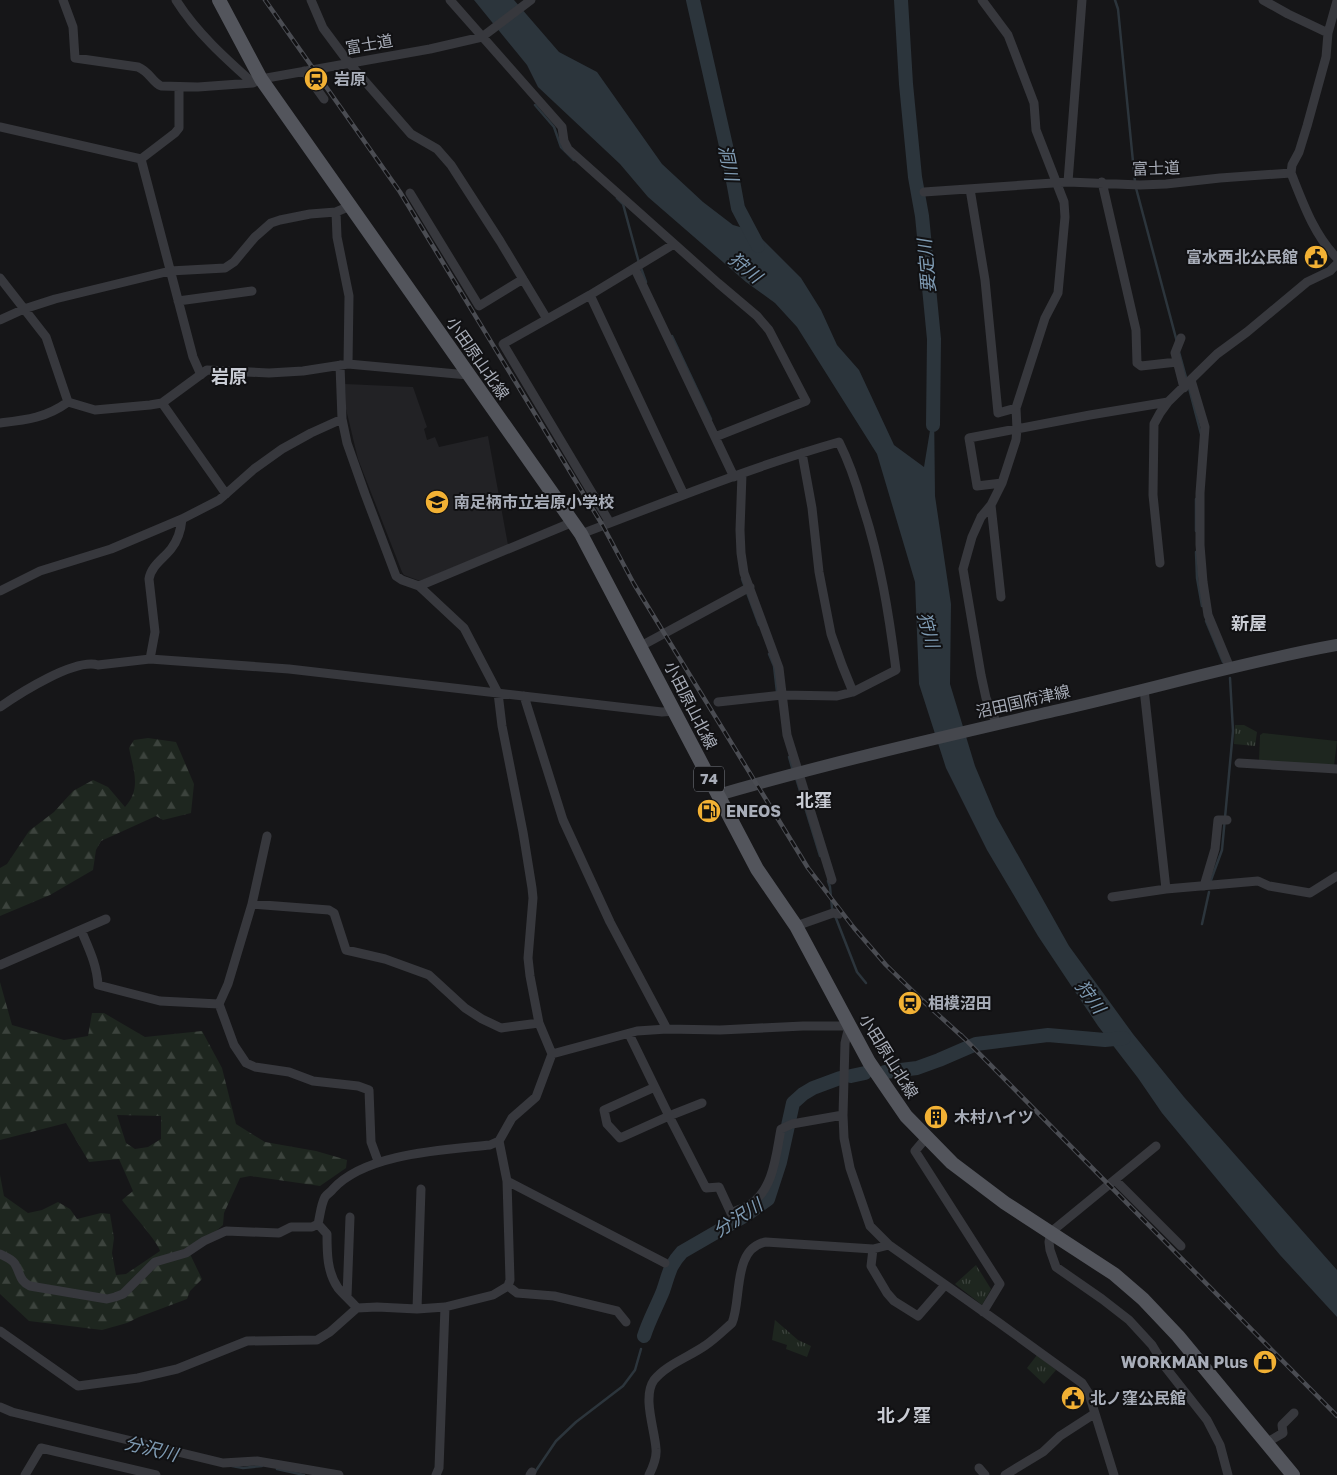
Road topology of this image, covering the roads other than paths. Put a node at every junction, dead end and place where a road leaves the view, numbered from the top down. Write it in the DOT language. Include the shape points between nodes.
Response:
graph roads {
  1 [pos="63,0"];
  2 [pos="176,0"];
  3 [pos="219,0"];
  4 [pos="311,0"];
  5 [pos="450,0"];
  6 [pos="532,0"];
  7 [pos="982,0"];
  8 [pos="1082,0"];
  9 [pos="1264,0"];
  10 [pos="1337,1"];
  11 [pos="1328,33"];
  12 [pos="483,36"];
  13 [pos="349,63"];
  14 [pos="304,71"];
  15 [pos="257,81"];
  16 [pos="179,87"];
  17 [pos="324,99"];
  18 [pos="0,127"];
  19 [pos="141,159"];
  20 [pos="1291,173"];
  21 [pos="1056,182"];
  22 [pos="1068,182"];
  23 [pos="1102,182"];
  24 [pos="970,189"];
  25 [pos="924,192"];
  26 [pos="410,193"];
  27 [pos="350,206"];
  28 [pos="336,212"];
  29 [pos="674,244"];
  30 [pos="1337,258"];
  31 [pos="1337,264"];
  32 [pos="635,268"];
  33 [pos="170,271"];
  34 [pos="0,278"];
  35 [pos="523,279"];
  36 [pos="252,291"];
  37 [pos="590,295"];
  38 [pos="178,300"];
  39 [pos="24,309"];
  40 [pos="547,319"];
  41 [pos="0,320"];
  42 [pos="1181,338"];
  43 [pos="1177,362"];
  44 [pos="344,364"];
  45 [pos="201,375"];
  46 [pos="468,375"];
  47 [pos="1191,380"];
  48 [pos="1184,388"];
  49 [pos="68,402"];
  50 [pos="1168,402"];
  51 [pos="162,403"];
  52 [pos="1016,408"];
  53 [pos="342,419"];
  54 [pos="0,423"];
  55 [pos="1017,429"];
  56 [pos="715,437"];
  57 [pos="802,453"];
  58 [pos="738,475"];
  59 [pos="1002,483"];
  60 [pos="226,494"];
  61 [pos="684,495"];
  62 [pos="991,505"];
  63 [pos="182,519"];
  64 [pos="610,523"];
  65 [pos="577,528"];
  66 [pos="1160,563"];
  67 [pos="419,586"];
  68 [pos="750,587"];
  69 [pos="0,591"];
  70 [pos="1001,597"];
  71 [pos="1337,645"];
  72 [pos="641,646"];
  73 [pos="150,659"];
  74 [pos="1230,668"];
  75 [pos="1144,689"];
  76 [pos="853,692"];
  77 [pos="498,693"];
  78 [pos="782,695"];
  79 [pos="524,696"];
  80 [pos="718,702"];
  81 [pos="0,707"];
  82 [pos="675,711"];
  83 [pos="997,724"];
  84 [pos="1239,763"];
  85 [pos="1337,769"];
  86 [pos="800,772"];
  87 [pos="718,795"];
  88 [pos="1224,820"];
  89 [pos="267,836"];
  90 [pos="1337,876"];
  91 [pos="832,880"];
  92 [pos="1204,886"];
  93 [pos="1166,889"];
  94 [pos="1112,897"];
  95 [pos="252,904"];
  96 [pos="839,914"];
  97 [pos="106,919"];
  98 [pos="796,926"];
  99 [pos="81,930"];
  100 [pos="0,965"];
  101 [pos="218,1004"];
  102 [pos="539,1023"];
  103 [pos="848,1026"];
  104 [pos="667,1029"];
  105 [pos="629,1034"];
  106 [pos="552,1054"];
  107 [pos="655,1087"];
  108 [pos="702,1103"];
  109 [pos="843,1115"];
  110 [pos="669,1116"];
  111 [pos="926,1138"];
  112 [pos="499,1142"];
  113 [pos="1156,1146"];
  114 [pos="378,1161"];
  115 [pos="1115,1180"];
  116 [pos="507,1181"];
  117 [pos="421,1188"];
  118 [pos="350,1217"];
  119 [pos="318,1224"];
  120 [pos="1051,1232"];
  121 [pos="889,1245"];
  122 [pos="1182,1246"];
  123 [pos="873,1249"];
  124 [pos="0,1254"];
  125 [pos="665,1263"];
  126 [pos="945,1285"];
  127 [pos="508,1286"];
  128 [pos="347,1297"];
  129 [pos="446,1307"];
  130 [pos="357,1308"];
  131 [pos="417,1309"];
  132 [pos="984,1312"];
  133 [pos="626,1322"];
  134 [pos="0,1331"];
  135 [pos="0,1407"];
  136 [pos="1294,1413"];
  137 [pos="1094,1414"];
  138 [pos="1266,1443"];
  139 [pos="24,1475"];
  140 [pos="156,1475"];
  141 [pos="338,1475"];
  142 [pos="436,1475"];
  143 [pos="649,1475"];
  144 [pos="1005,1475"];
  145 [pos="1114,1475"];
  146 [pos="1228,1475"];
  147 [pos="1293,1475"];
  1 -- 16 [label="street, 富士道" via="73,27 75,58 138,67 146,70 158,85"];
  2 -- 15 [label="street" via="218,51"];
  3 -- 15 [label="main road, 小田原山北線 / 74"];
  4 -- 13 [label="street" via="323,28"];
  5 -- 12 [label="street"];
  6 -- 12 [label="street, 富士道"];
  7 -- 21 [label="street" via="1008,35 1034,104 1036,130"];
  8 -- 22 [label="street"];
  9 -- 11 [label="street"];
  10 -- 11 [label="street"];
  11 -- 20 [label="street" via="1326,57"];
  12 -- 13 [label="street, 富士道"];
  12 -- 29 [label="street" via="562,127 568,149"];
  13 -- 14 [label="street, 富士道"];
  13 -- 35 [label="street" via="411,134 443,154"];
  14 -- 15 [label="street, 富士道"];
  14 -- 17 [label="street"];
  15 -- 16 [label="street, 富士道"];
  15 -- 27 [label="main road, 小田原山北線 / 74"];
  16 -- 19 [label="street" via="179,128"];
  18 -- 19 [label="street"];
  19 -- 33 [label="street"];
  20 -- 23 [label="street, 富士道" via="1166,184"];
  20 -- 30 [label="street" via="1310,218"];
  21 -- 22 [label="street, 富士道"];
  21 -- 24 [label="street, 富士道"];
  21 -- 52 [label="street" via="1066,217 1058,293 1046,318"];
  22 -- 23 [label="street, 富士道"];
  23 -- 43 [label="street" via="1136,330 1137,363 1141,366"];
  24 -- 25 [label="street, 富士道"];
  24 -- 52 [label="street" via="982,256 998,413"];
  26 -- 35 [label="street" via="479,306"];
  27 -- 28 [label="street"];
  27 -- 46 [label="main road, 小田原山北線 / 74"];
  28 -- 33 [label="street" via="295,217 271,224 225,268"];
  28 -- 44 [label="street" via="337,237 349,296"];
  29 -- 32 [label="street"];
  29 -- 56 [label="street" via="769,330 806,401"];
  31 -- 47 [label="street" via="1294,292 1217,354"];
  32 -- 37 [label="street"];
  32 -- 56 [label="street"];
  33 -- 38 [label="street"];
  33 -- 39 [label="street"];
  34 -- 39 [label="street"];
  35 -- 40 [label="street"];
  36 -- 38 [label="street"];
  37 -- 40 [label="street"];
  37 -- 61 [label="street"];
  38 -- 45 [label="street"];
  39 -- 41 [label="street"];
  39 -- 49 [label="street" via="46,337"];
  40 -- 64 [label="street" via="503,344"];
  42 -- 43 [label="street" via="1175,353"];
  43 -- 48 [label="street"];
  44 -- 45 [label="street" via="269,373 207,370"];
  44 -- 46 [label="street"];
  44 -- 53 [label="street"];
  45 -- 51 [label="street"];
  46 -- 65 [label="main road, 小田原山北線 / 74"];
  47 -- 48 [label="street"];
  47 -- 74 [label="street" via="1205,427 1200,493 1202,582 1208,615"];
  48 -- 50 [label="street"];
  49 -- 51 [label="street" via="95,410"];
  49 -- 54 [label="street" via="55,411 34,418"];
  50 -- 55 [label="street"];
  50 -- 66 [label="street" via="1154,424 1152,495"];
  51 -- 60 [label="street"];
  52 -- 55 [label="street"];
  53 -- 60 [label="street" via="282,449"];
  53 -- 67 [label="street" via="364,494 396,576"];
  55 -- 59 [label="street"];
  55 -- 59 [label="street" via="969,438 977,486"];
  56 -- 58 [label="street"];
  57 -- 58 [label="street"];
  57 -- 76 [label="street" via="830,626"];
  57 -- 76 [label="street" via="839,442 868,520 882,577 896,670"];
  58 -- 61 [label="street"];
  58 -- 68 [label="street" via="741,553"];
  59 -- 62 [label="street"];
  60 -- 63 [label="street"];
  61 -- 64 [label="street"];
  62 -- 70 [label="street"];
  62 -- 83 [label="street" via="972,537 963,569 980,676"];
  63 -- 69 [label="street" via="112,549 40,571"];
  63 -- 73 [label="street" via="172,548 150,572 155,632"];
  64 -- 65 [label="street"];
  65 -- 67 [label="street"];
  65 -- 72 [label="main road, 小田原山北線 / 74"];
  67 -- 77 [label="street" via="464,628"];
  68 -- 72 [label="street"];
  68 -- 78 [label="street" via="779,668"];
  71 -- 74 [label="main road, 沼田国府津線"];
  72 -- 82 [label="main road, 小田原山北線 / 74"];
  73 -- 77 [label="street" via="289,669"];
  73 -- 81 [label="street" via="98,666 92,663 72,668 30,686"];
  74 -- 75 [label="main road, 沼田国府津線"];
  75 -- 83 [label="main road, 沼田国府津線"];
  75 -- 93 [label="street"];
  76 -- 78 [label="street" via="837,696"];
  77 -- 79 [label="street"];
  77 -- 102 [label="street" via="532,888 528,958"];
  78 -- 80 [label="street"];
  78 -- 86 [label="street" via="787,734"];
  79 -- 82 [label="street"];
  79 -- 104 [label="street" via="563,820 610,922"];
  82 -- 87 [label="main road, 小田原山北線 / 74"];
  83 -- 86 [label="main road, 沼田国府津線"];
  84 -- 85 [label="street"];
  86 -- 87 [label="main road, 沼田国府津線"];
  86 -- 91 [label="street"];
  87 -- 98 [label="main road, 小田原山北線 / 74" via="757,869"];
  88 -- 92 [label="street" via="1218,820 1215,849"];
  89 -- 95 [label="street"];
  90 -- 92 [label="street" via="1310,893 1258,881"];
  92 -- 93 [label="street"];
  93 -- 94 [label="street"];
  95 -- 101 [label="street" via="228,984"];
  95 -- 102 [label="street" via="329,910 334,913 346,950 429,975 465,1008 501,1028"];
  96 -- 98 [label="street" via="833,913"];
  97 -- 99 [label="street"];
  98 -- 103 [label="main road, 小田原山北線 / 74"];
  99 -- 100 [label="street"];
  99 -- 101 [label="street" via="94,959 98,986 160,1001"];
  101 -- 114 [label="street" via="234,1045 246,1063 313,1081 369,1090 371,1142"];
  102 -- 106 [label="street"];
  103 -- 104 [label="street"];
  103 -- 109 [label="street"];
  103 -- 111 [label="main road, 小田原山北線 / 74" via="906,1116"];
  104 -- 105 [label="street"];
  105 -- 106 [label="street"];
  105 -- 107 [label="street"];
  106 -- 112 [label="street" via="536,1096 512,1118"];
  107 -- 110 [label="street"];
  107 -- 110 [label="street" via="604,1110 607,1124 620,1138"];
  108 -- 110 [label="street"];
  109 -- 110 [label="street" via="781,1129 765,1189 750,1204 731,1213 718,1187 706,1188"];
  109 -- 121 [label="street" via="848,1158 861,1201 870,1226"];
  111 -- 120 [label="main road, 小田原山北線 / 74" via="952,1163 1005,1203"];
  111 -- 132 [label="street" via="915,1151 1000,1284"];
  112 -- 114 [label="street"];
  112 -- 116 [label="street"];
  113 -- 115 [label="street"];
  114 -- 119 [label="street" via="349,1174 336,1186 325,1198"];
  115 -- 120 [label="street"];
  115 -- 122 [label="street"];
  116 -- 125 [label="street"];
  116 -- 127 [label="street"];
  117 -- 131 [label="street"];
  118 -- 128 [label="street"];
  119 -- 124 [label="street" via="291,1227 279,1233 226,1230 186,1253 155,1262 123,1294 107,1299 30,1286 19,1277 12,1261"];
  119 -- 128 [label="street" via="327,1234 326,1254 331,1277"];
  120 -- 138 [label="main road, 小田原山北線 / 74" via="1114,1274 1143,1299 1178,1336"];
  120 -- 146 [label="street" via="1050,1250 1056,1267 1129,1320 1152,1345 1207,1420 1220,1444"];
  121 -- 123 [label="street"];
  121 -- 126 [label="street"];
  123 -- 126 [label="street" via="871,1266 888,1293 894,1301 918,1316"];
  123 -- 143 [label="street" via="766,1242 755,1245 738,1284 732,1323 707,1345 670,1366 650,1387 656,1450"];
  126 -- 132 [label="street"];
  127 -- 129 [label="street" via="493,1295"];
  127 -- 133 [label="street" via="517,1293 554,1296 617,1311"];
  128 -- 130 [label="street"];
  129 -- 131 [label="street"];
  129 -- 142 [label="street"];
  130 -- 131 [label="street"];
  130 -- 134 [label="street" via="317,1340 247,1340 177,1369 78,1386"];
  132 -- 137 [label="street" via="1082,1383 1089,1394"];
  135 -- 141 [label="street" via="223,1462 257,1461"];
  136 -- 138 [label="street" via="1282,1425 1282,1433"];
  137 -- 144 [label="street" via="1060,1436 1043,1452"];
  137 -- 145 [label="street"];
  138 -- 147 [label="main road, 小田原山北線 / 74"];
  139 -- 140 [label="street" via="41,1448"];
}
